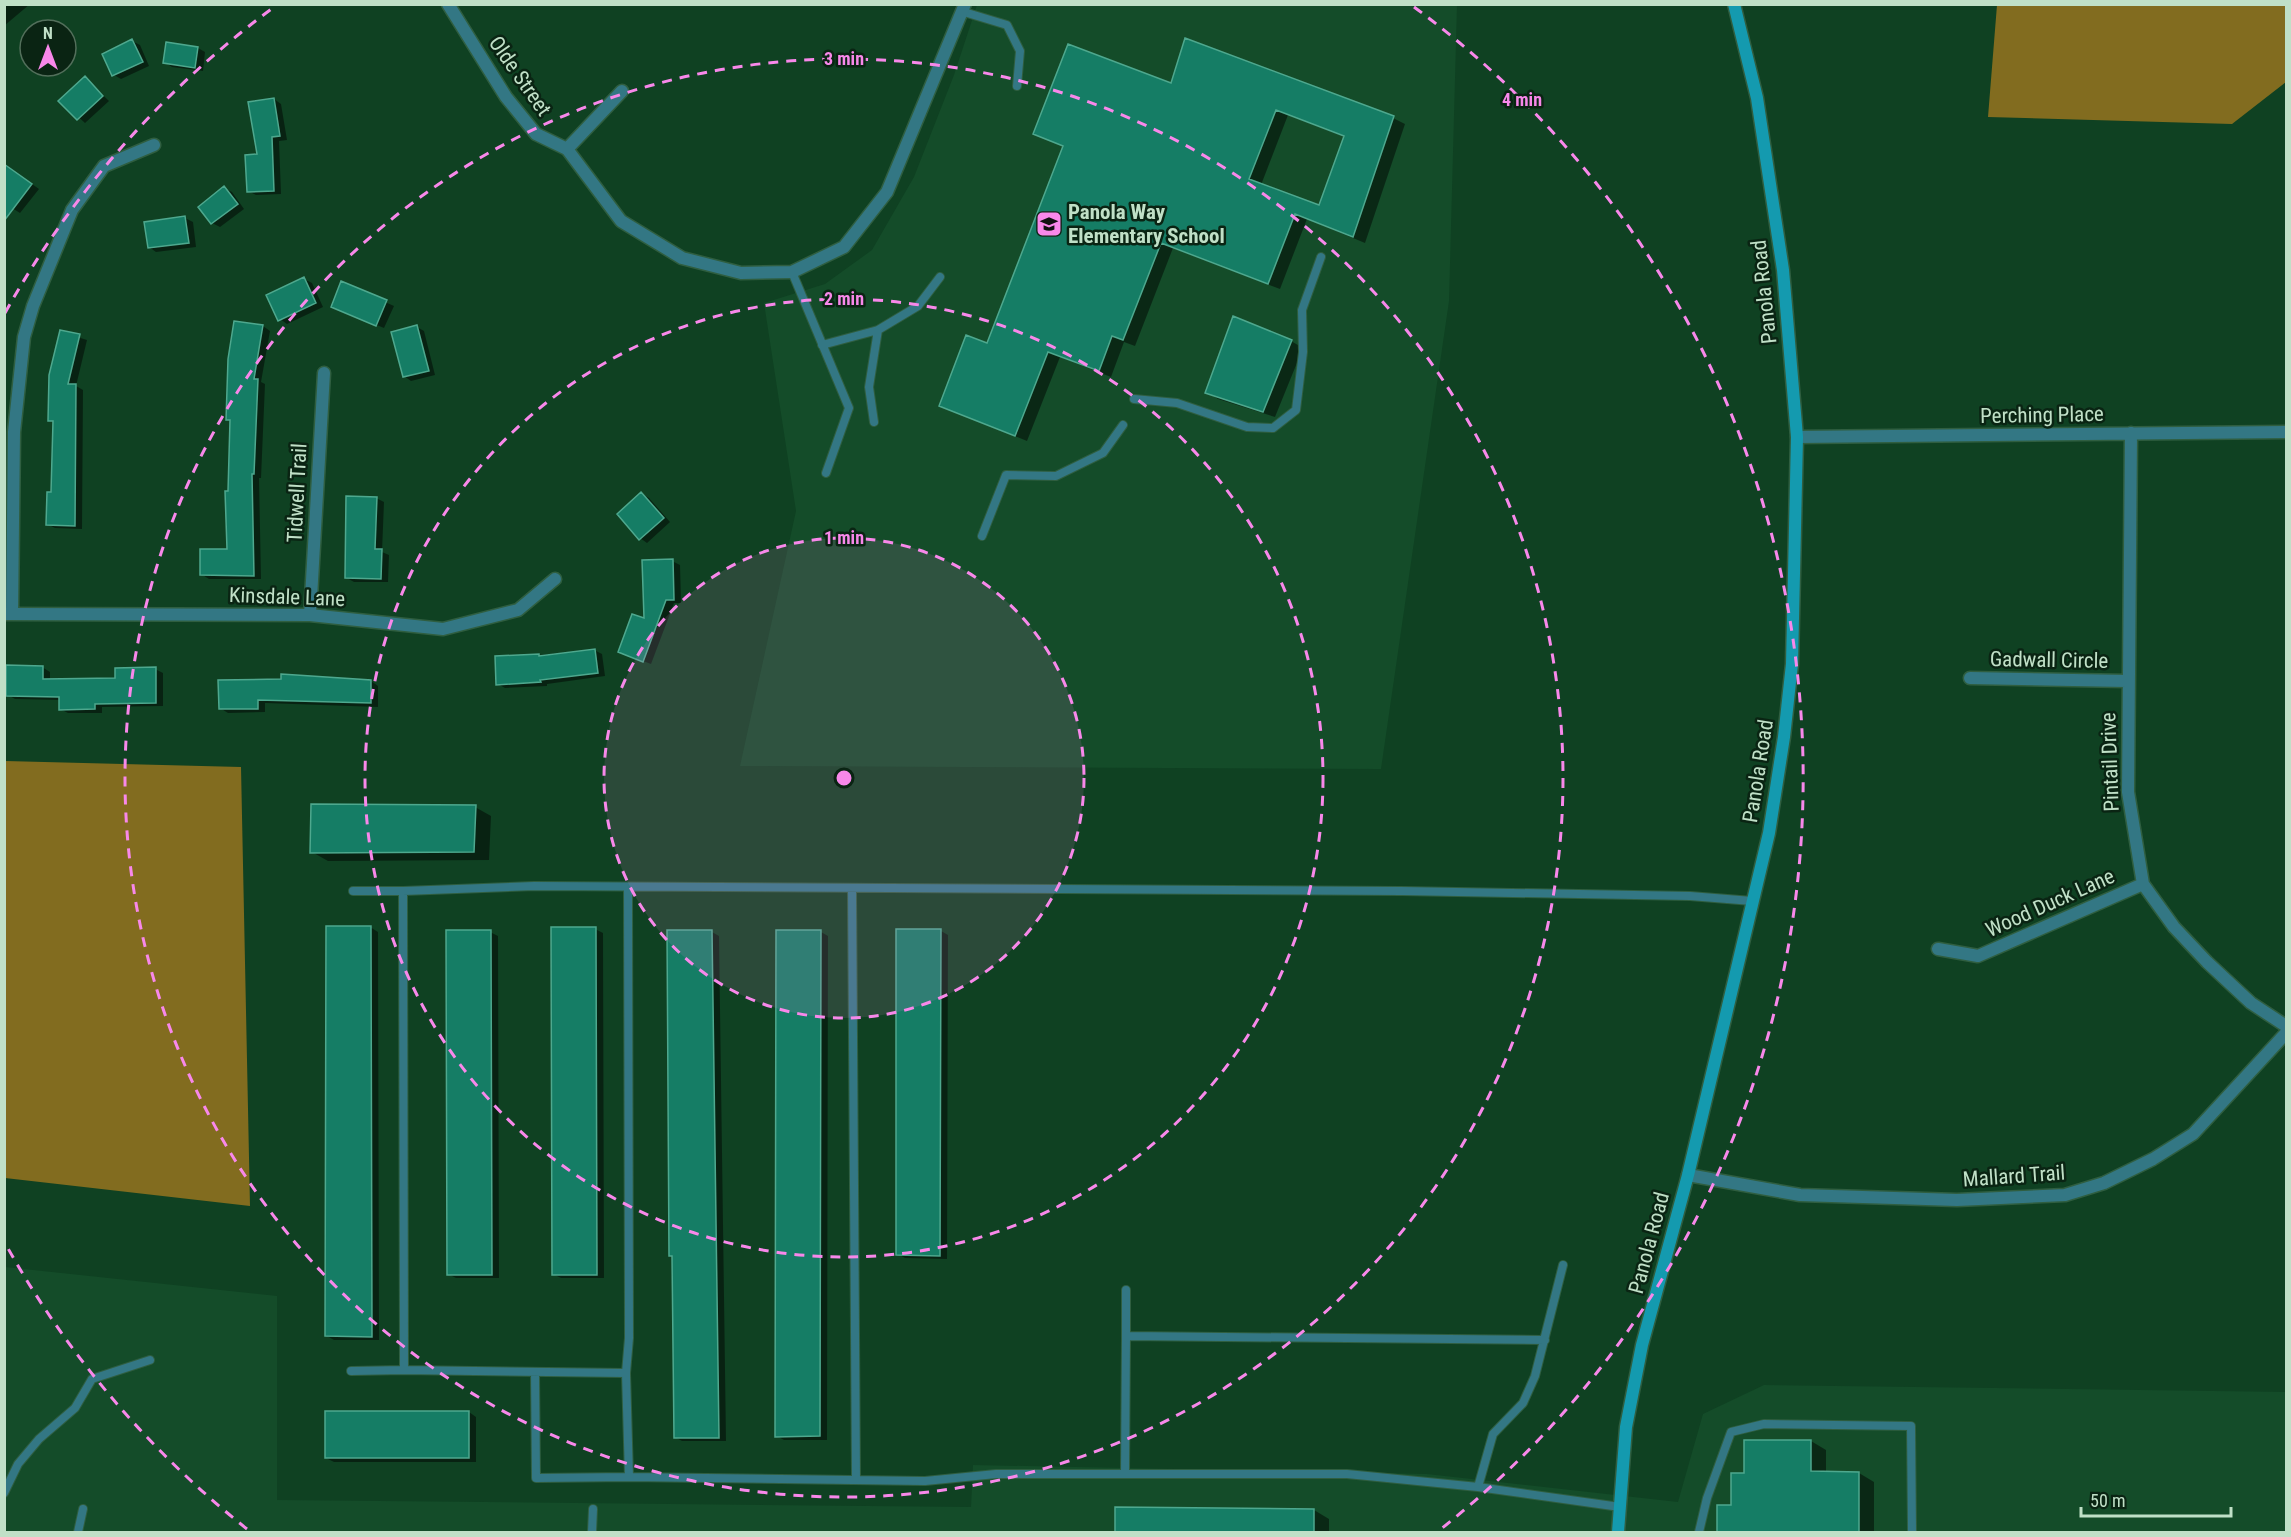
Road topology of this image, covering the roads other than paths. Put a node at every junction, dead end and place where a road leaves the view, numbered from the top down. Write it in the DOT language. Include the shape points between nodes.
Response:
graph roads {
  1 [pos="448,4"];
  2 [pos="1734,4"];
  3 [pos="964,8"];
  4 [pos="1017,86"];
  5 [pos="622,91"];
  6 [pos="154,145"];
  7 [pos="567,149"];
  8 [pos="1321,257"];
  9 [pos="792,272"];
  10 [pos="940,277"];
  11 [pos="878,330"];
  12 [pos="822,345"];
  13 [pos="324,373"];
  14 [pos="1134,399"];
  15 [pos="874,422"];
  16 [pos="1124,425"];
  17 [pos="2286,432"];
  18 [pos="2131,433"];
  19 [pos="1797,437"];
  20 [pos="826,473"];
  21 [pos="982,536"];
  22 [pos="555,579"];
  23 [pos="8,614"];
  24 [pos="310,615"];
  25 [pos="1970,678"];
  26 [pos="2127,681"];
  27 [pos="2143,884"];
  28 [pos="628,888"];
  29 [pos="852,890"];
  30 [pos="353,891"];
  31 [pos="403,891"];
  32 [pos="1752,901"];
  33 [pos="1938,949"];
  34 [pos="2286,1026"];
  35 [pos="2286,1033"];
  36 [pos="1688,1175"];
  37 [pos="1563,1265"];
  38 [pos="1126,1290"];
  39 [pos="1126,1336"];
  40 [pos="1545,1340"];
  41 [pos="150,1360"];
  42 [pos="405,1370"];
  43 [pos="351,1371"];
  44 [pos="535,1372"];
  45 [pos="626,1373"];
  46 [pos="1125,1474"];
  47 [pos="629,1477"];
  48 [pos="856,1480"];
  49 [pos="1478,1487"];
  50 [pos="4,1493"];
  51 [pos="1620,1507"];
  52 [pos="83,1509"];
  53 [pos="593,1509"];
  54 [pos="78,1533"];
  55 [pos="592,1533"];
  56 [pos="1618,1533"];
  57 [pos="1699,1533"];
  58 [pos="1912,1533"];
  1 -- 7 [label="street, Olde Street" via="506,97 536,134"];
  2 -- 19 [label="main road, Panola Road" via="1757,98 1783,270"];
  3 -- 4 [label="lane" via="1007,25 1020,51"];
  3 -- 9 [label="street" via="887,192 844,247"];
  5 -- 7 [label="street"];
  6 -- 23 [label="street" via="104,166 72,210 33,306 24,337 14,432"];
  7 -- 9 [label="street, Olde Street" via="621,221 682,258 741,273"];
  8 -- 14 [label="lane" via="1302,310 1303,352 1296,410 1273,428 1247,427 1177,403"];
  9 -- 12 [label="lane"];
  10 -- 11 [label="lane" via="918,306"];
  11 -- 12 [label="lane"];
  11 -- 15 [label="lane" via="869,387"];
  12 -- 20 [label="lane" via="849,408"];
  13 -- 24 [label="street, Tidwell Trail"];
  16 -- 21 [label="lane" via="1103,453 1056,476 1006,475"];
  17 -- 18 [label="street, Perching Place"];
  18 -- 19 [label="street, Perching Place"];
  18 -- 26 [label="street, Pintail Drive"];
  19 -- 32 [label="main road, Panola Road" via="1792,664 1770,822"];
  22 -- 24 [label="street, Kinsdale Lane" via="518,610 443,629"];
  23 -- 24 [label="street, Kinsdale Lane"];
  25 -- 26 [label="street, Gadwall Circle"];
  26 -- 27 [label="street, Pintail Drive" via="2128,792"];
  27 -- 33 [label="street, Wood Duck Lane" via="1978,956"];
  27 -- 34 [label="street, Pintail Drive" via="2174,927 2207,962 2251,1003"];
  28 -- 29 [label="lane"];
  28 -- 31 [label="lane" via="534,886"];
  28 -- 45 [label="lane"];
  29 -- 32 [label="lane" via="1402,891 1690,896"];
  29 -- 48 [label="lane"];
  30 -- 31 [label="lane"];
  31 -- 42 [label="lane"];
  32 -- 36 [label="main road, Panola Road"];
  35 -- 36 [label="street, Mallard Trail" via="2193,1134 2104,1183 2065,1195 1957,1200 1800,1195"];
  36 -- 51 [label="main road, Panola Road" via="1640,1357 1626,1427"];
  37 -- 40 [label="lane"];
  38 -- 39 [label="lane"];
  39 -- 40 [label="lane"];
  39 -- 46 [label="lane"];
  40 -- 49 [label="lane" via="1523,1403 1493,1434"];
  41 -- 50 [label="lane" via="92,1379 75,1408 39,1439 18,1464"];
  42 -- 43 [label="lane"];
  42 -- 44 [label="lane"];
  44 -- 45 [label="lane"];
  44 -- 47 [label="lane" via="536,1478"];
  45 -- 47 [label="lane"];
  46 -- 48 [label="lane"];
  46 -- 49 [label="lane" via="1347,1474"];
  47 -- 48 [label="lane"];
  49 -- 51 [label="lane"];
  51 -- 56 [label="main road, Panola Road"];
  52 -- 54 [label="lane"];
  53 -- 55 [label="lane"];
  57 -- 58 [label="lane" via="1731,1432 1764,1424 1911,1426"];
}
